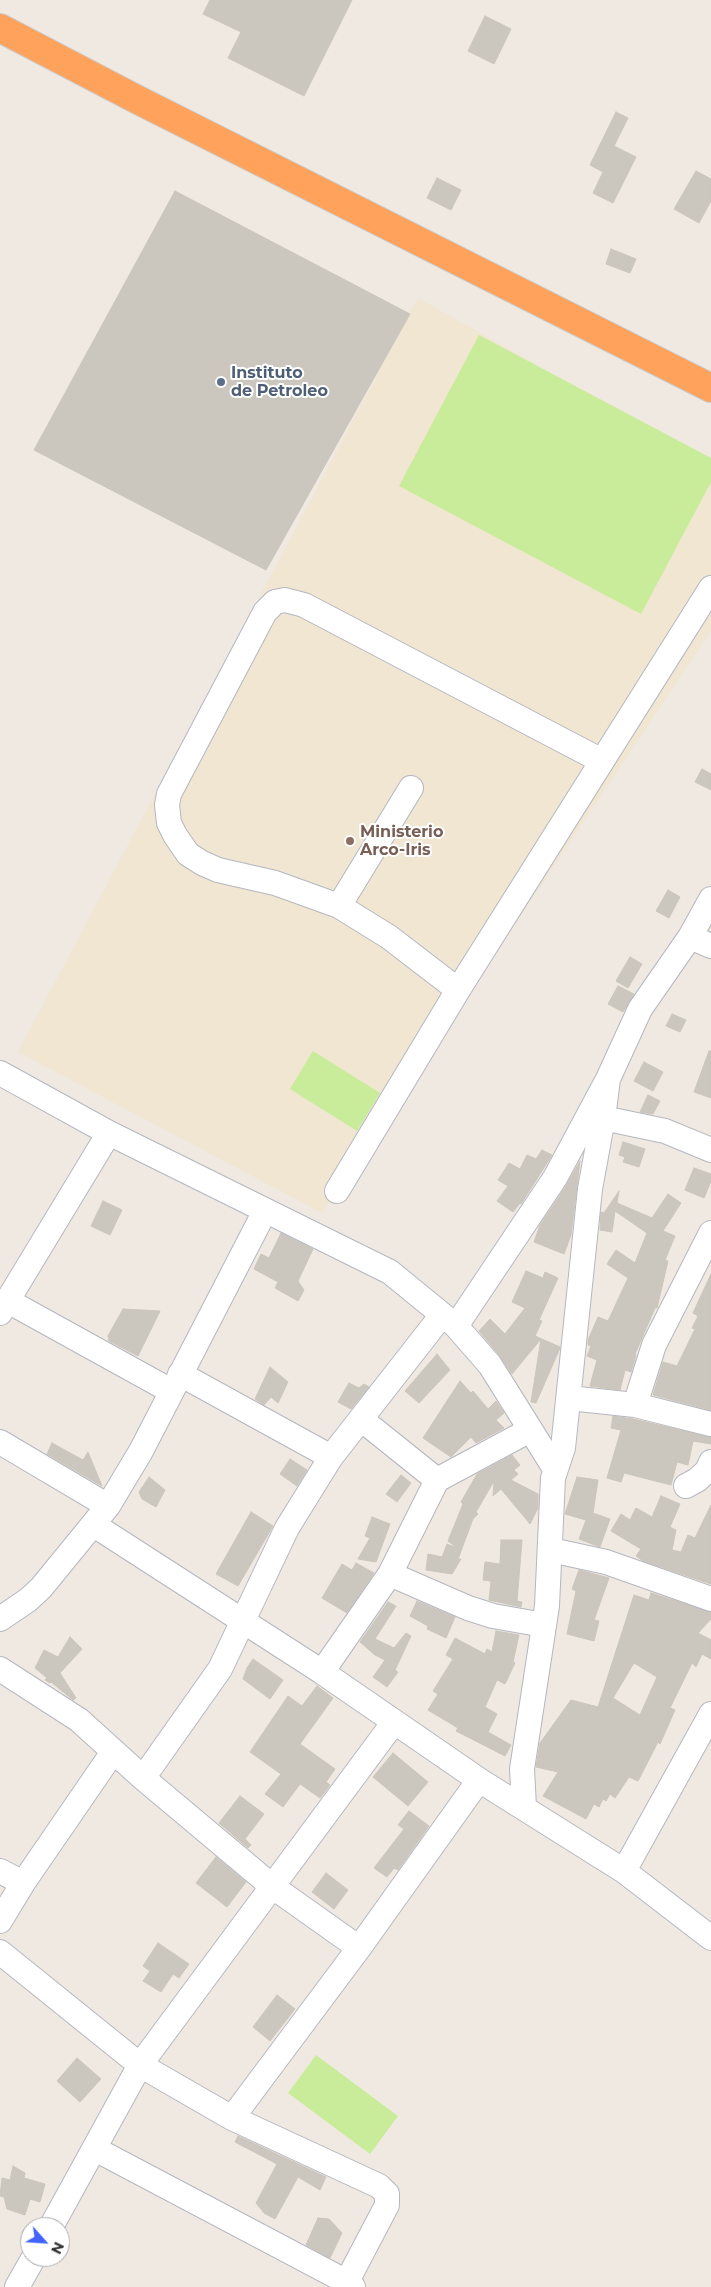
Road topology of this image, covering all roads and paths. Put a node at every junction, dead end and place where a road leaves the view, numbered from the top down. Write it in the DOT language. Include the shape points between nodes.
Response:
graph roads {
  1 [pos="0,28"];
  2 [pos="711,388"];
  3 [pos="711,588"];
  4 [pos="602,761"];
  5 [pos="411,788"];
  6 [pos="711,900"];
  7 [pos="339,906"];
  8 [pos="700,942"];
  9 [pos="458,990"];
  10 [pos="0,1073"];
  11 [pos="608,1079"];
  12 [pos="603,1118"];
  13 [pos="110,1133"];
  14 [pos="711,1150"];
  15 [pos="337,1191"];
  16 [pos="265,1210"];
  17 [pos="710,1239"];
  18 [pos="6,1296"];
  19 [pos="449,1320"];
  20 [pos="176,1383"];
  21 [pos="569,1398"];
  22 [pos="635,1405"];
  23 [pos="361,1419"];
  24 [pos="711,1424"];
  25 [pos="530,1430"];
  26 [pos="0,1442"];
  27 [pos="331,1457"];
  28 [pos="711,1462"];
  29 [pos="555,1469"];
  30 [pos="437,1480"];
  31 [pos="686,1486"];
  32 [pos="108,1506"];
  33 [pos="94,1525"];
  34 [pos="551,1550"];
  35 [pos="390,1574"];
  36 [pos="711,1599"];
  37 [pos="0,1619"];
  38 [pos="242,1621"];
  39 [pos="544,1625"];
  40 [pos="0,1669"];
  41 [pos="322,1672"];
  42 [pos="711,1714"];
  43 [pos="394,1722"];
  44 [pos="113,1752"];
  45 [pos="143,1778"];
  46 [pos="479,1780"];
  47 [pos="524,1807"];
  48 [pos="0,1871"];
  49 [pos="624,1872"];
  50 [pos="23,1883"];
  51 [pos="273,1887"];
  52 [pos="0,1922"];
  53 [pos="711,1938"];
  54 [pos="359,1948"];
  55 [pos="0,1952"];
  56 [pos="140,2065"];
  57 [pos="232,2118"];
  58 [pos="95,2149"];
  59 [pos="57,2217"];
  60 [pos="28,2267"];
  61 [pos="348,2285"];
  62 [pos="17,2287"];
  1 -- 2 [label="highway"];
  3 -- 4 [label="street"];
  4 -- 7 [label="street" via="304,605 285,600 275,602 265,612 168,794 169,823 188,854 202,863 218,870 276,883"];
  4 -- 9 [label="street"];
  5 -- 7 [label="street"];
  6 -- 8 [label="street"];
  7 -- 9 [label="street" via="389,937"];
  8 -- 11 [label="street" via="640,1009"];
  9 -- 15 [label="street"];
  10 -- 13 [label="street"];
  11 -- 12 [label="street"];
  11 -- 19 [label="street" via="538,1207"];
  12 -- 14 [label="street" via="665,1131"];
  12 -- 21 [label="street" via="590,1189"];
  13 -- 16 [label="street"];
  13 -- 18 [label="street"];
  16 -- 19 [label="street" via="378,1264"];
  16 -- 20 [label="street"];
  17 -- 22 [label="street" via="654,1345"];
  18 -- 20 [label="street"];
  19 -- 23 [label="street"];
  19 -- 25 [label="street" via="499,1378"];
  20 -- 27 [label="street"];
  20 -- 32 [label="street"];
  21 -- 22 [label="street"];
  21 -- 29 [label="street" via="563,1448"];
  22 -- 24 [label="street"];
  23 -- 27 [label="street"];
  23 -- 30 [label="street"];
  25 -- 29 [label="street"];
  25 -- 30 [label="street"];
  26 -- 32 [label="street"];
  27 -- 38 [label="street" via="287,1528"];
  28 -- 31 [label="street" via="697,1480"];
  29 -- 34 [label="street"];
  30 -- 35 [label="street"];
  32 -- 33 [label="street"];
  33 -- 37 [label="street" via="41,1588"];
  33 -- 38 [label="street"];
  34 -- 36 [label="street" via="606,1562"];
  34 -- 39 [label="street"];
  35 -- 39 [label="street" via="468,1608"];
  35 -- 41 [label="street"];
  38 -- 41 [label="street"];
  38 -- 45 [label="street" via="208,1689"];
  39 -- 47 [label="street" via="524,1754"];
  40 -- 44 [label="street" via="79,1720"];
  41 -- 43 [label="street"];
  42 -- 49 [label="street"];
  43 -- 46 [label="street"];
  43 -- 51 [label="street"];
  44 -- 45 [label="street"];
  44 -- 50 [label="street"];
  45 -- 51 [label="street"];
  46 -- 47 [label="street"];
  46 -- 54 [label="street"];
  47 -- 49 [label="street"];
  48 -- 50 [label="street"];
  49 -- 53 [label="street"];
  50 -- 52 [label="street"];
  51 -- 54 [label="street"];
  51 -- 56 [label="street"];
  54 -- 57 [label="street"];
  55 -- 56 [label="street"];
  56 -- 57 [label="street"];
  56 -- 58 [label="street"];
  57 -- 61 [label="street" via="379,2186 386,2194 387,2205"];
  58 -- 59 [label="street"];
  58 -- 61 [label="street"];
  60 -- 62 [label="street"];
}
